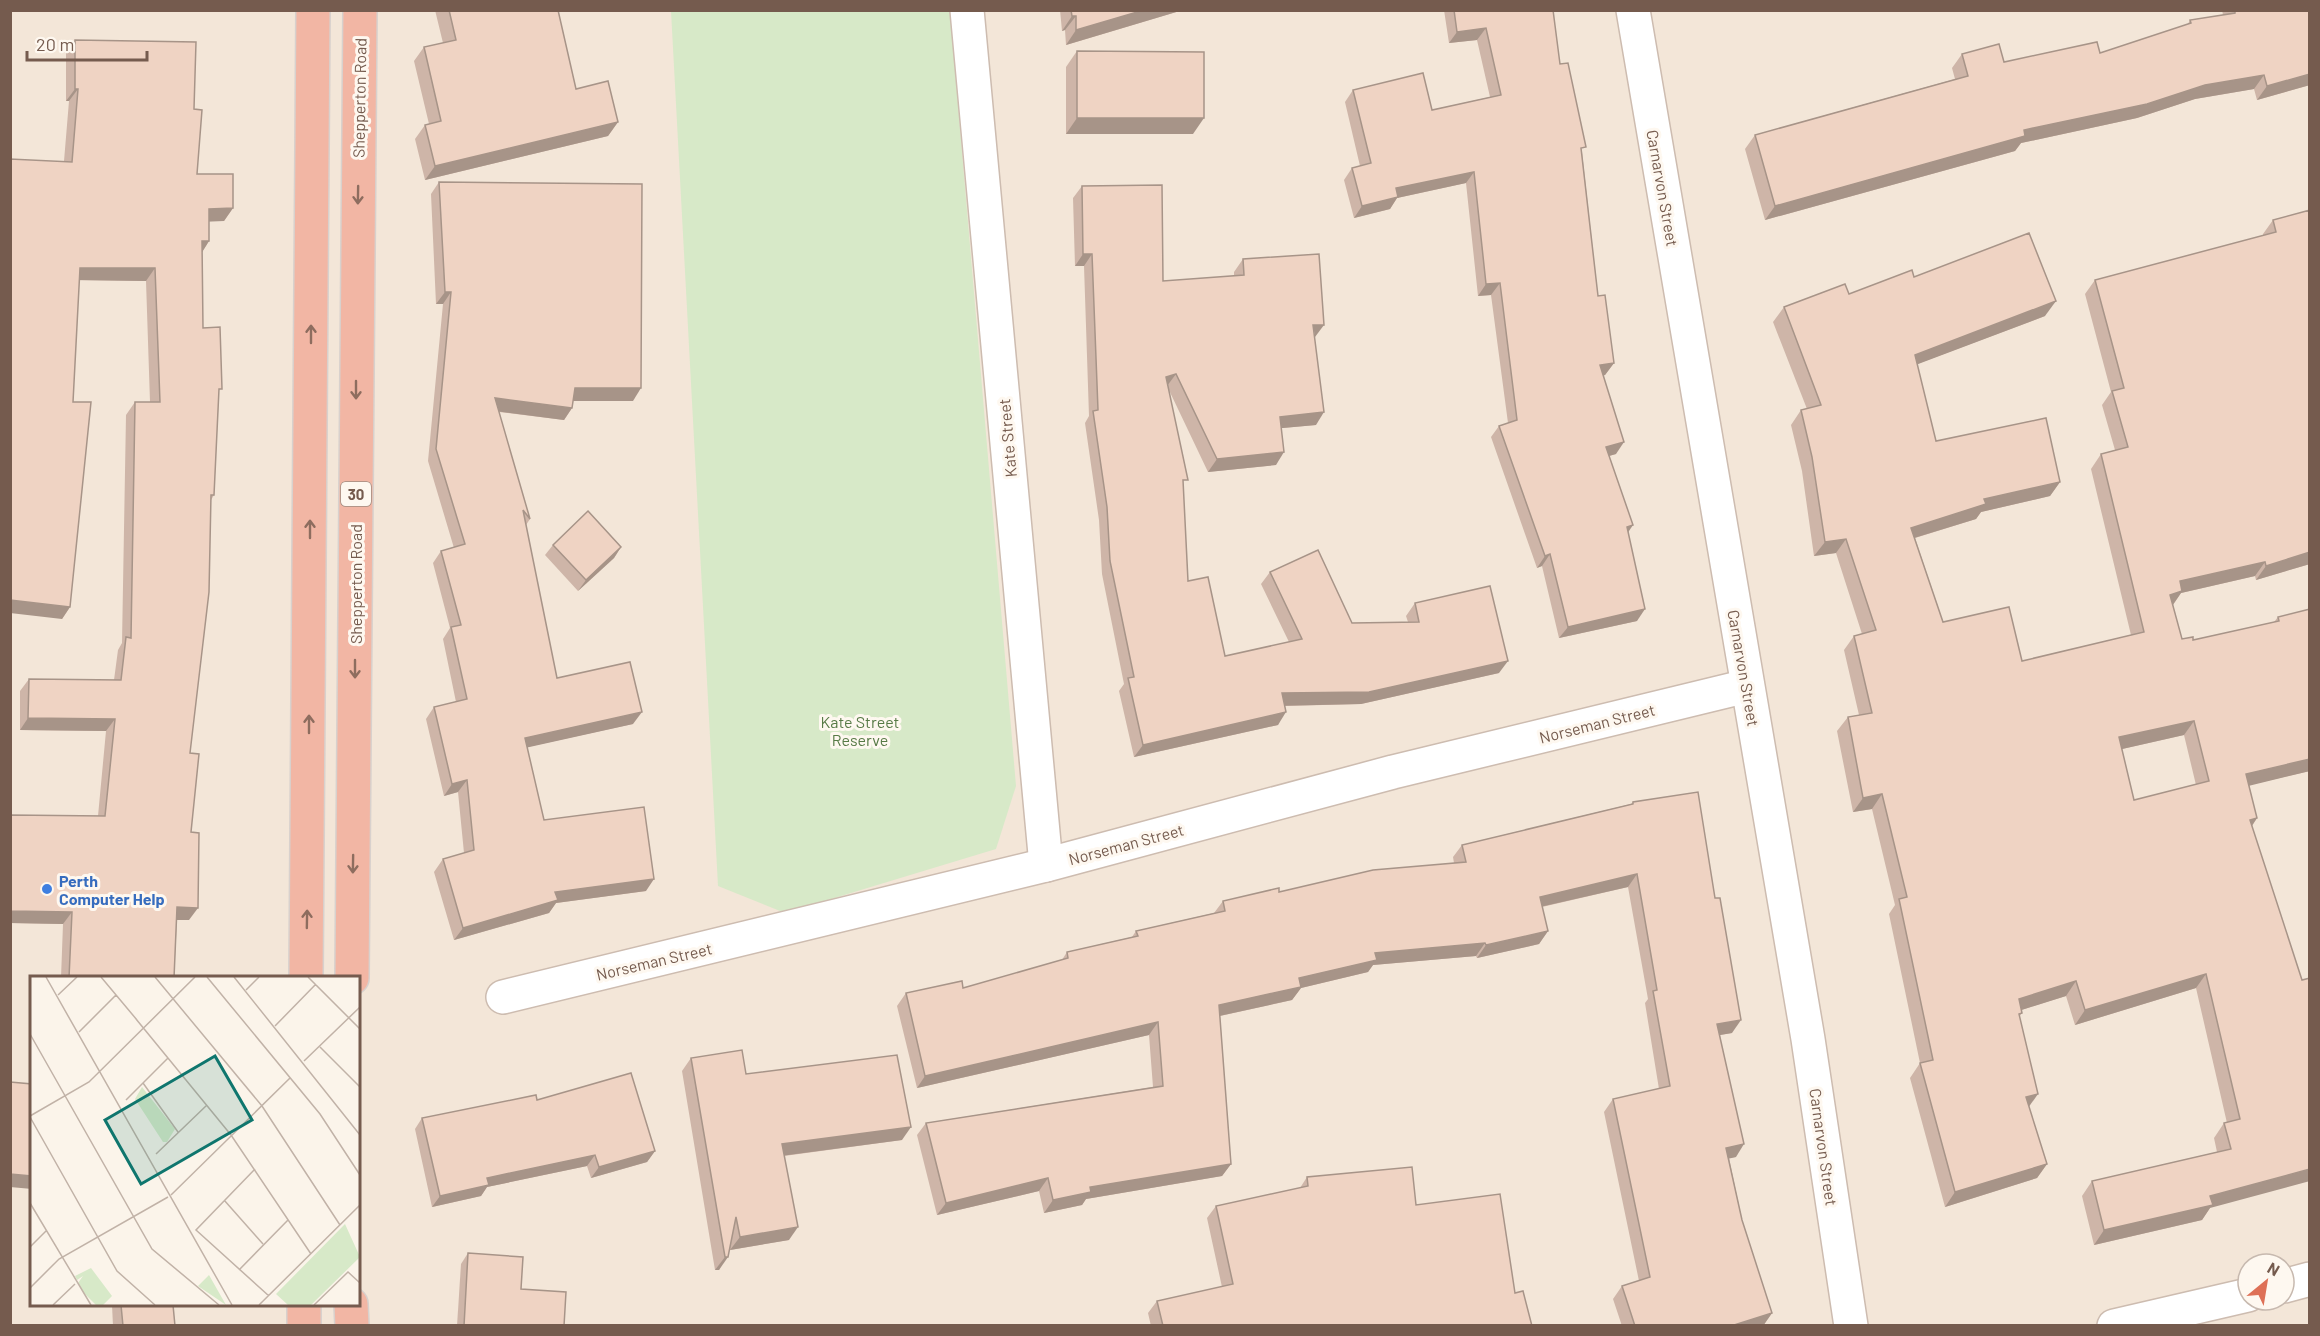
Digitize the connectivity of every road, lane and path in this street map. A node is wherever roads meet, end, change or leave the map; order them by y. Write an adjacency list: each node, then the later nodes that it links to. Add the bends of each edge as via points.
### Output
1 (312, 10): 7 (highway, one-way to 1)
2 (360, 10): 8 (highway, Shepperton Road / 30, one-way to 8)
3 (967, 10): 6 (street, Kate Street)
4 (1633, 10): 5 (street, Carnarvon Street)
5 (1747, 686): 6 (street, Norseman Street, via 1393,772); 15 (street, Carnarvon Street, via 1808,1039)
6 (1046, 866): 9 (street, Norseman Street)
7 (306, 976)
8 (352, 976)
9 (503, 997)
10 (2236, 1298): 16 (street)
11 (303, 1306): 13 (highway)
12 (351, 1306): 14 (highway)
13 (304, 1326)
14 (352, 1326)
15 (1851, 1326)
16 (2114, 1326)

